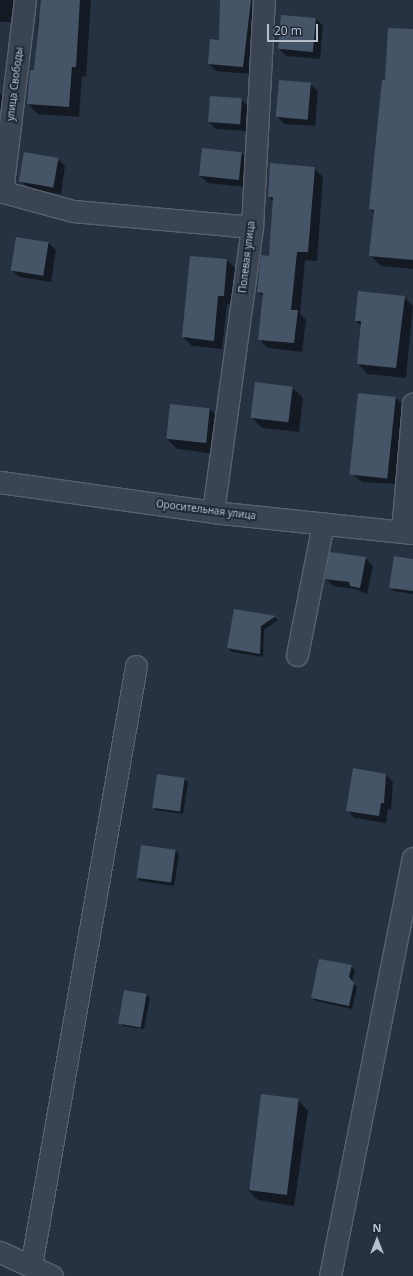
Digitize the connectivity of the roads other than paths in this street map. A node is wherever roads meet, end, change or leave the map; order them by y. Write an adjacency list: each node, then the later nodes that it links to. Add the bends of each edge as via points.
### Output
1 (25, 0): 3 (street, улица Свободы)
2 (264, 0): 4 (street, Полевая улица)
3 (1, 192): 4 (street, via 73,212)
4 (252, 227): 7 (street, Полевая улица)
5 (413, 403): 9 (street)
6 (0, 482): 7 (street, Оросительная улица)
7 (212, 512): 8 (street, Оросительная улица)
8 (323, 524): 9 (street, Оросительная улица); 10 (street)
9 (407, 532)
10 (297, 655)
11 (136, 666): 14 (street)
12 (413, 858): 16 (street)
13 (0, 1252): 14 (street)
14 (31, 1266): 15 (street)
15 (52, 1276)
16 (330, 1276)

